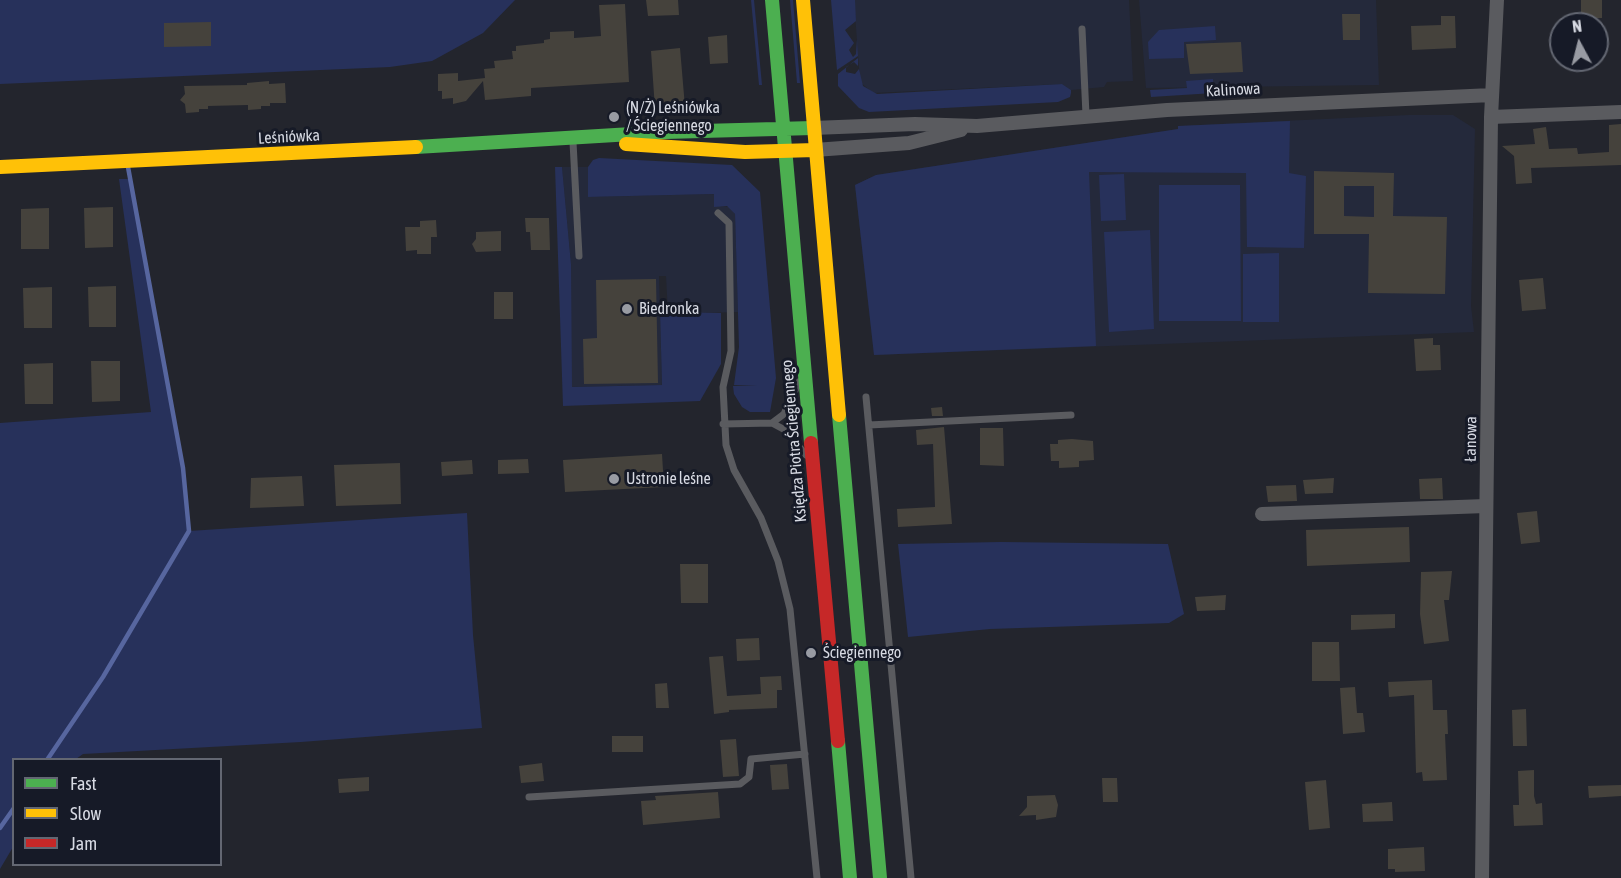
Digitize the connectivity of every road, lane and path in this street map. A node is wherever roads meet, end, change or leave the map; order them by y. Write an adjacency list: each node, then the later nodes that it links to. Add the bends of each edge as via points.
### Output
1 (772, 0): 11 (main road, Księdza Piotra Ściegiennego)
2 (803, 0): 10 (main road)
3 (1497, 0): 5 (street, Łanowa)
4 (1082, 29): 7 (lane)
5 (1492, 95): 7 (street, Kalinowa); 8 (street, Łanowa)
6 (1621, 112): 8 (street)
7 (1086, 115): 9 (street, Kalinowa)
8 (1491, 117): 25 (street, Łanowa)
9 (977, 126): 10 (street, Kalinowa); 13 (street, Kalinowa, via 909,143)
10 (813, 128): 11 (main road, Leśniówka); 13 (main road)
11 (782, 130): 12 (main road, Leśniówka, via 665,132); 14 (main road, Księdza Piotra Ściegiennego)
12 (577, 140): 14 (main road, Leśniówka); 15 (main road, Leśniówka); 17 (lane)
13 (815, 150): 14 (main road, Kalinowa); 31 (main road)
14 (784, 152): 18 (main road, Księdza Piotra Ściegiennego)
15 (0, 167)
16 (718, 213): 22 (lane, via 729,223 731,351 723,387)
17 (579, 256)
18 (803, 362): 21 (lane, via 792,400 784,414); 24 (main road, Księdza Piotra Ściegiennego)
19 (866, 397): 23 (lane)
20 (1071, 416): 23 (lane)
21 (772, 423): 22 (lane); 24 (lane, via 785,430)
22 (723, 424): 27 (lane, via 728,456 761,518 778,561 790,609)
23 (869, 425): 32 (lane)
24 (813, 464): 30 (main road, Księdza Piotra Ściegiennego)
25 (1486, 506): 26 (street); 33 (street, Łanowa)
26 (1262, 514)
27 (805, 754): 28 (lane, via 751,759 749,777 740,784); 29 (lane)
28 (530, 797)
29 (816, 878)
30 (850, 878)
31 (880, 878)
32 (911, 878)
33 (1482, 878)

